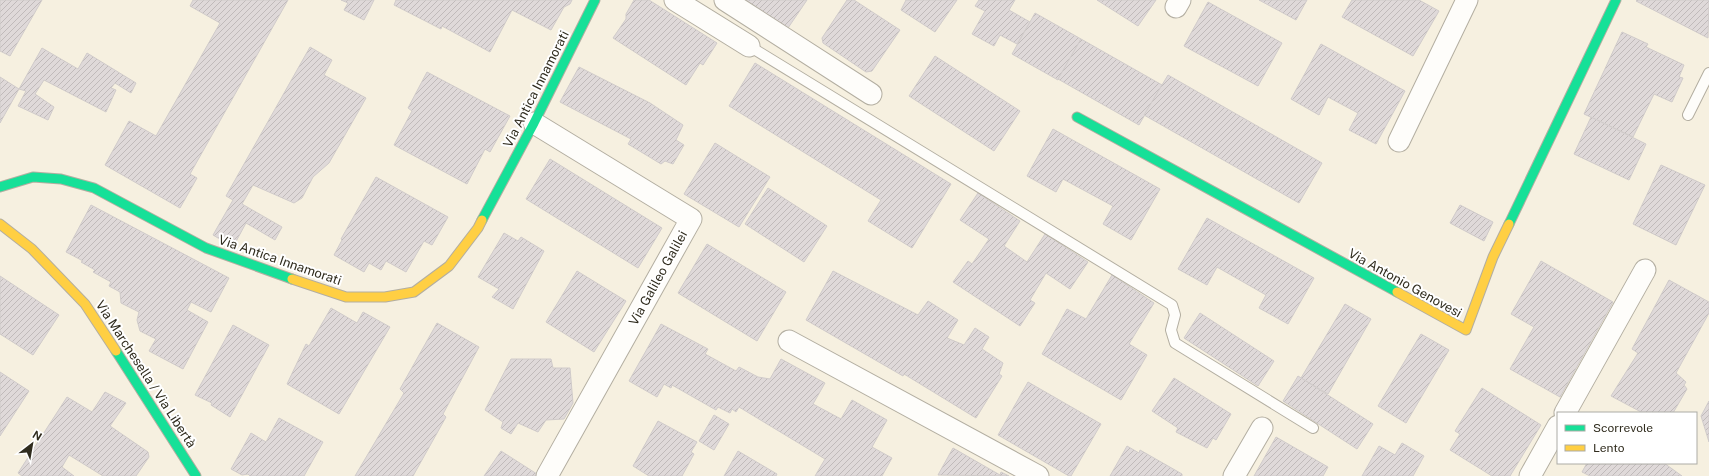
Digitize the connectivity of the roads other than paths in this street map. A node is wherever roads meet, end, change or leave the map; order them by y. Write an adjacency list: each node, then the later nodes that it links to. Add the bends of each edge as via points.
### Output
1 (595, 0): 11 (street, Via Antica Innamorati)
2 (675, 0): 6 (street)
3 (725, 0): 8 (street)
4 (1467, 0): 12 (street)
5 (1616, 0): 10 (street, Via Antonio Genovesi, via 1493,257 1466,330)
6 (749, 46): 19 (lane, via 1172,305 1175,315 1170,330 1175,343)
7 (1709, 73): 9 (lane)
8 (872, 94)
9 (1688, 115)
10 (1077, 117)
11 (534, 123): 13 (street, Via Antica Innamorati, via 478,228 449,266 414,292 385,297 346,297 284,278 206,248 94,188 74,182 33,177); 22 (street, Via Galileo Galilei, via 691,219)
12 (1399, 141)
13 (0, 187)
14 (0, 224): 21 (street, Via Marchesella / Via Libertà, via 32,249 85,304)
15 (1645, 270): 17 (street)
16 (789, 341): 23 (street)
17 (1566, 412)
18 (1262, 428): 24 (street)
19 (1313, 428)
20 (1557, 428): 25 (street)
21 (196, 476)
22 (547, 476)
23 (1038, 476)
24 (1234, 476)
25 (1530, 476)

